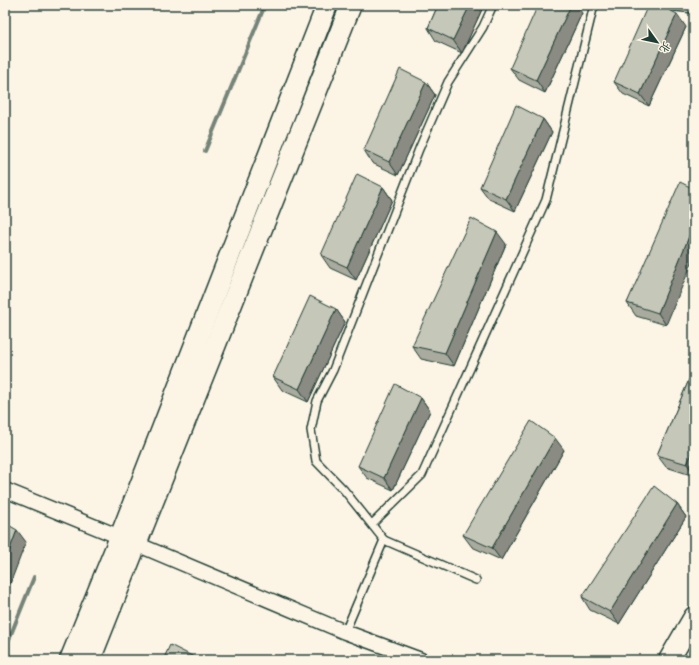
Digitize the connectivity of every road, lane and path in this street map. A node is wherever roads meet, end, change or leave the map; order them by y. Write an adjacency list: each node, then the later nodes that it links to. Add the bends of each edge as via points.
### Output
1 (327, 5): 9 (street)
2 (351, 5): 9 (street)
3 (492, 5): 8 (lane, via 483,27 448,82 333,370 317,401 310,430 316,461)
4 (594, 5): 8 (lane, via 546,200 422,475)
5 (674, 6): 6 (lane)
6 (694, 9)
7 (5, 490): 9 (street)
8 (372, 524): 10 (lane)
9 (128, 540): 13 (street); 14 (street); 15 (street)
10 (384, 540): 11 (lane); 13 (lane)
11 (476, 580)
12 (694, 617): 17 (street)
13 (345, 632): 16 (street)
14 (70, 660)
15 (90, 660)
16 (422, 660)
17 (669, 660)

